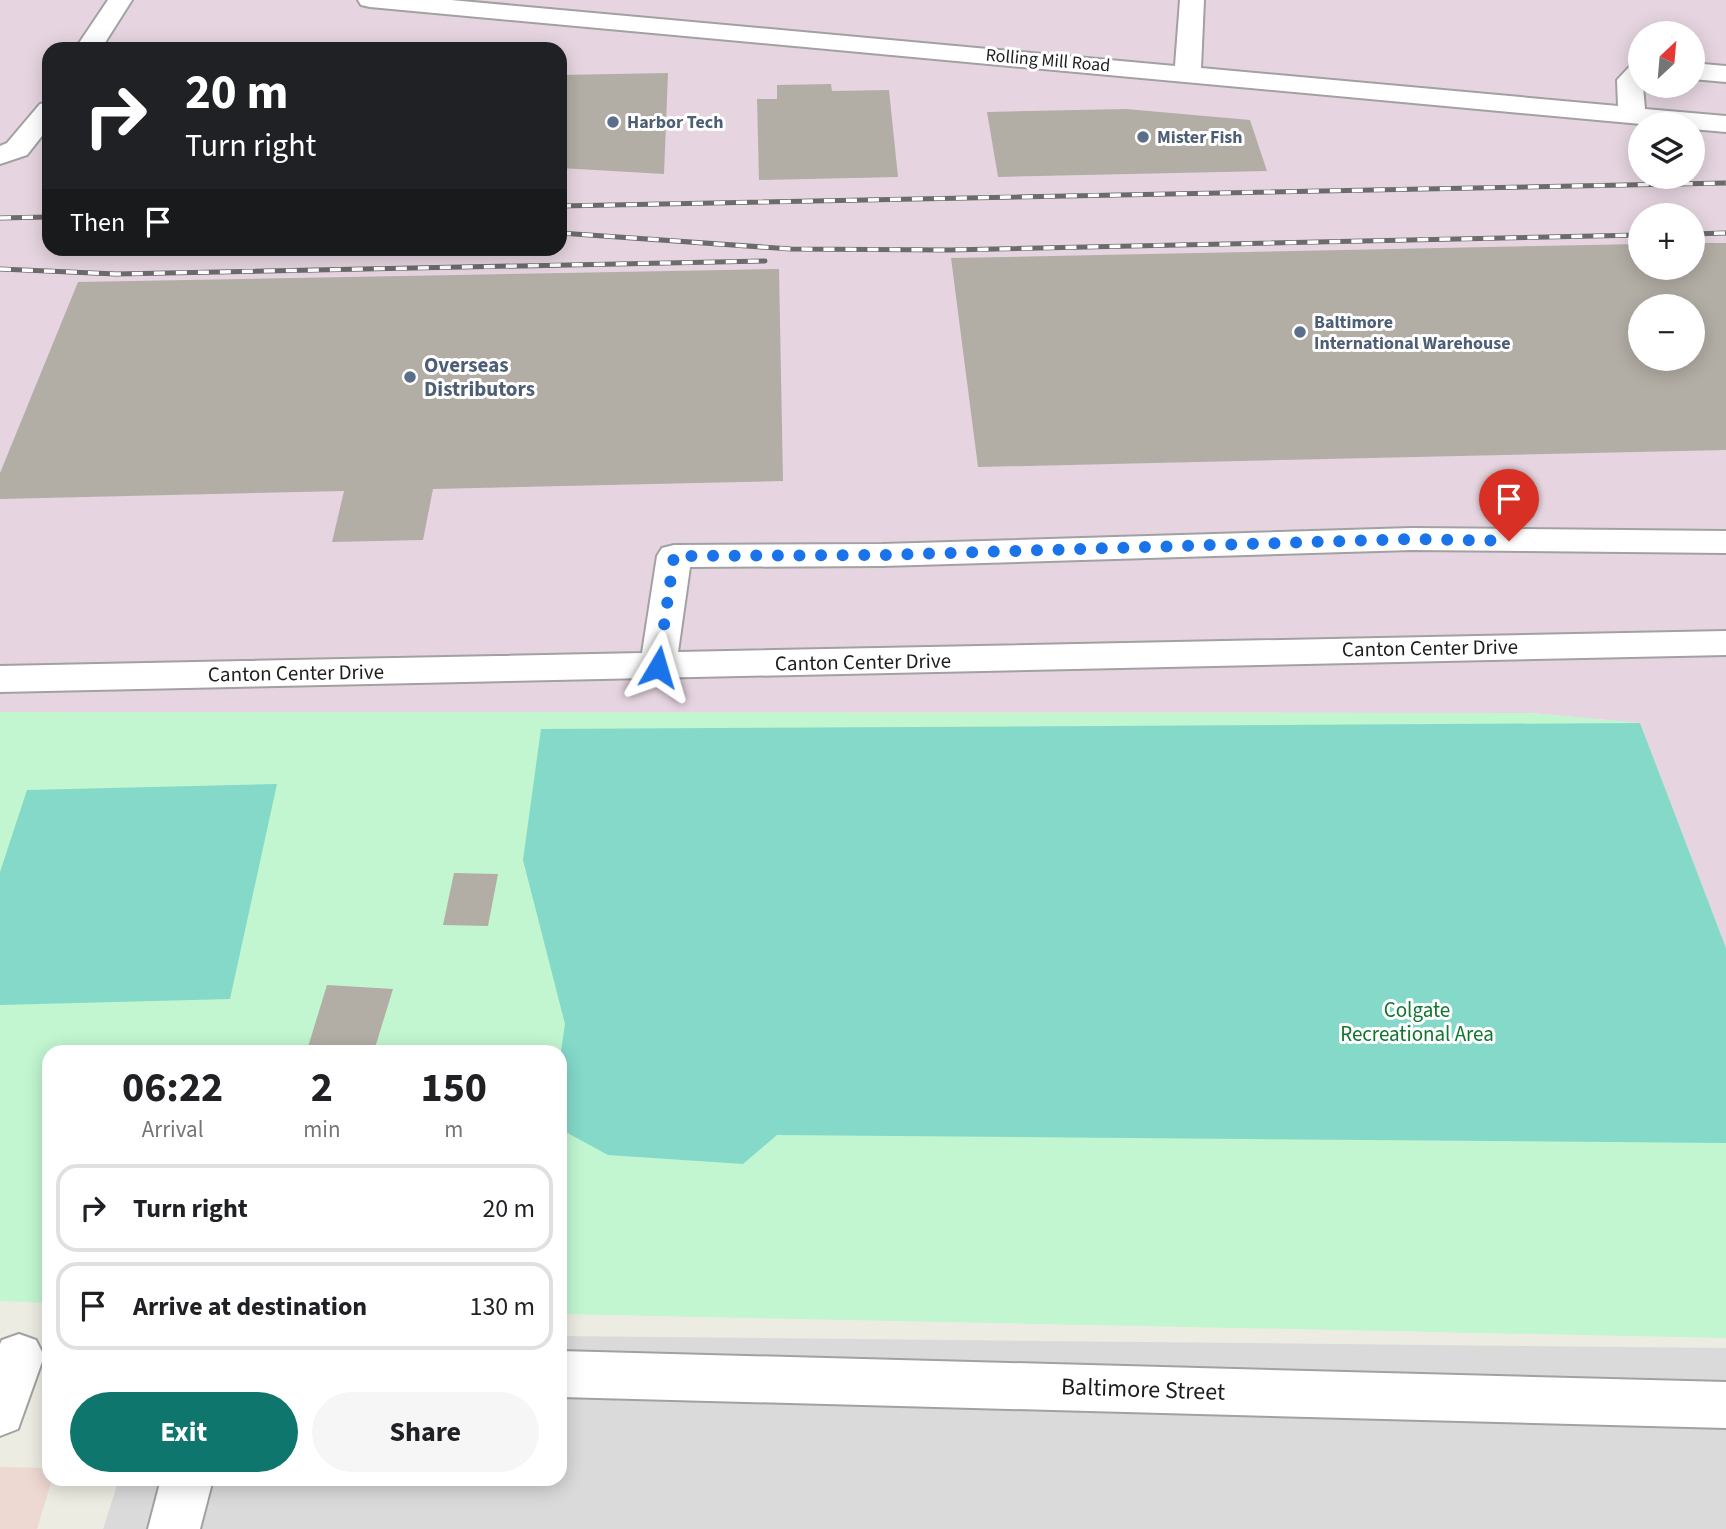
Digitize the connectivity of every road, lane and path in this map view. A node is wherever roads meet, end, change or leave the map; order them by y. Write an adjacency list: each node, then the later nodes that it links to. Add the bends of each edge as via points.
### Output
1 (120, 0): 4 (street)
2 (370, 0): 6 (street, Rolling Mill Road)
3 (1192, 0): 6 (street)
4 (93, 42)
5 (1705, 72): 7 (street)
6 (1188, 73): 8 (street, Rolling Mill Road)
7 (1726, 74)
8 (1628, 115)
9 (42, 119): 12 (street, via 17,149)
10 (1705, 122): 11 (street, Rolling Mill Road)
11 (1726, 124)
12 (0, 156)
13 (1726, 542): 15 (street, via 1412,539 882,555 674,556)
14 (1726, 643): 15 (street, Canton Center Drive)
15 (658, 667): 16 (street, Canton Center Drive)
16 (0, 679)
17 (23, 1356): 20 (street)
18 (567, 1374): 19 (street, Baltimore Street)
19 (1726, 1405)
20 (0, 1413)
21 (185, 1486): 22 (street)
22 (174, 1529)

